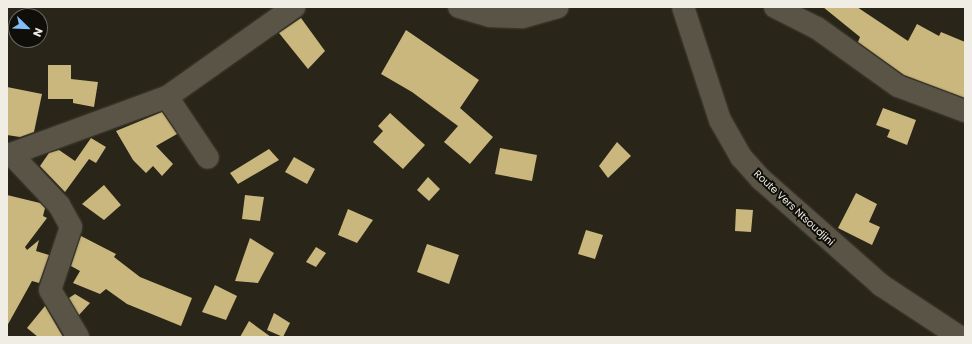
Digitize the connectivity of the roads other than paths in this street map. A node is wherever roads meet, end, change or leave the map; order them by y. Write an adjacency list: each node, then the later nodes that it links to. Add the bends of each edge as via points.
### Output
1 (294, 7): 7 (street)
2 (459, 7): 6 (street)
3 (558, 7): 6 (street, via 523,17)
4 (683, 7): 12 (street, Route Vers Ntsoudjini, via 720,120 741,157 762,180 881,285)
5 (774, 7): 8 (street, via 817,28 898,86)
6 (488, 12)
7 (167, 97): 9 (street); 10 (street)
8 (965, 111)
9 (9, 154): 11 (street, via 59,205 71,227 50,290)
10 (208, 158)
11 (78, 337)
12 (960, 337)

